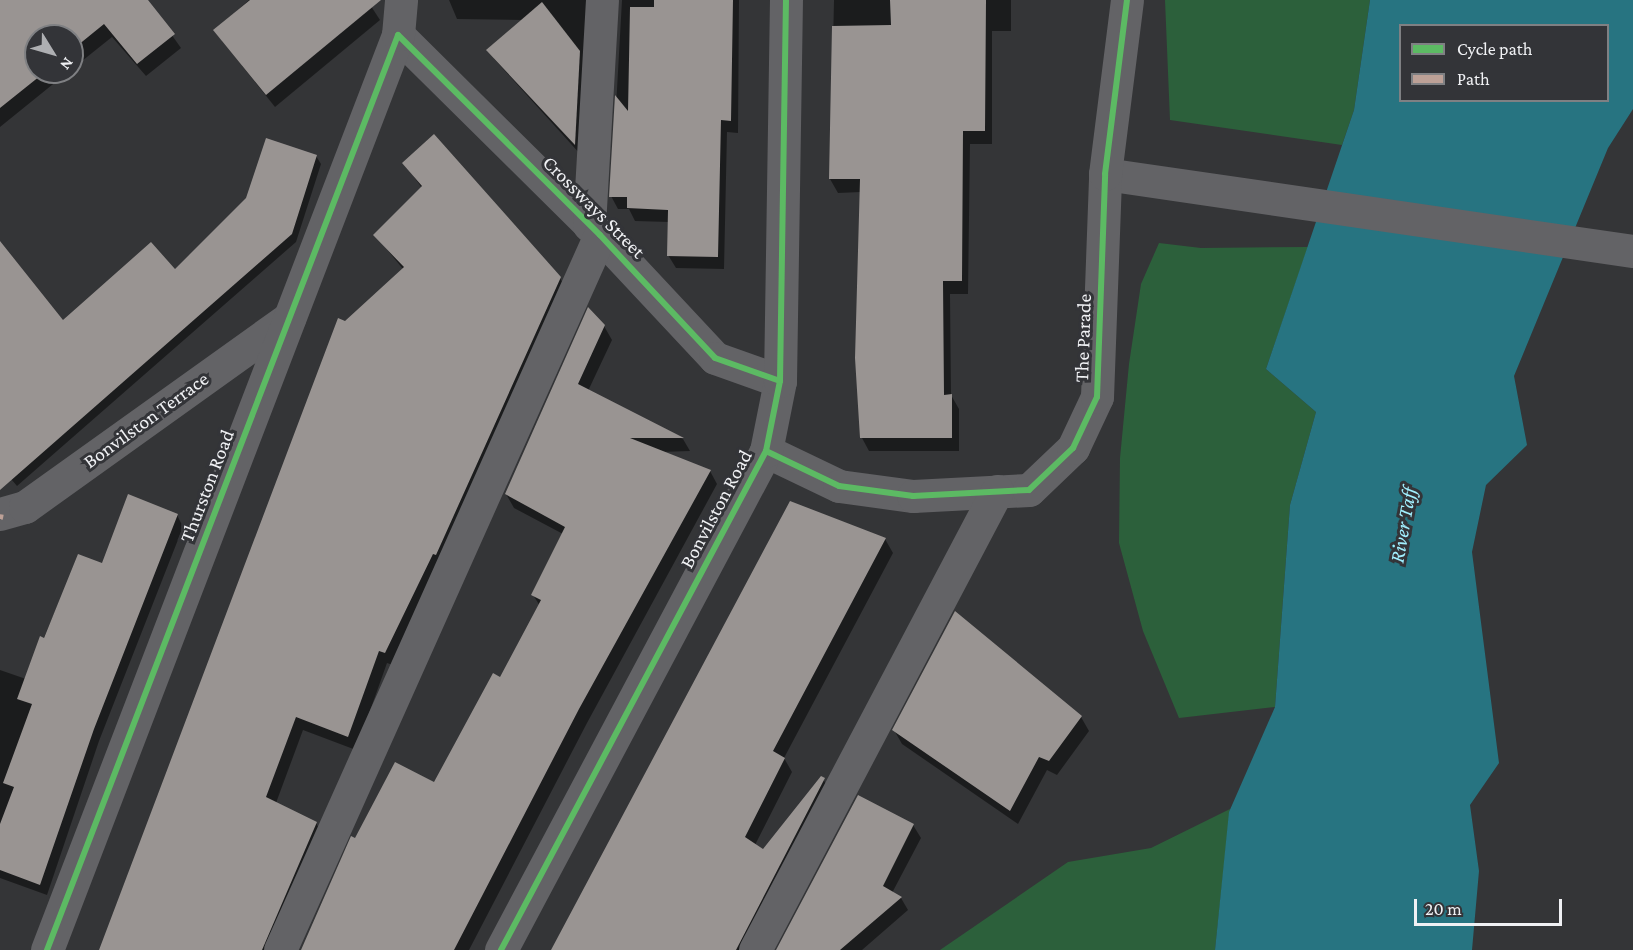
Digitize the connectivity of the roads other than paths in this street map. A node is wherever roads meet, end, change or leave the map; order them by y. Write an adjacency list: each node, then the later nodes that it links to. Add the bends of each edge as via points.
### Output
1 (400, 0): 5 (street, Thurston Road)
2 (602, 0): 7 (street)
3 (786, 0): 10 (street, Bonvilston Road)
4 (1127, 0): 6 (street, The Parade)
5 (398, 35): 7 (street, Crossways Street); 9 (street, Thurston Road)
6 (1105, 174): 8 (street); 12 (street, The Parade, via 1097,397 1073,448 1044,476 1029,490)
7 (595, 230): 10 (street, Crossways Street, via 715,358); 15 (street)
8 (1633, 250)
9 (289, 318): 13 (street, Bonvilston Terrace, via 25,507); 14 (street, Thurston Road)
10 (780, 381): 11 (street, Bonvilston Road)
11 (766, 451): 12 (street, The Parade, via 839,486 913,496); 16 (street, Bonvilston Road)
12 (997, 492): 17 (street)
13 (0, 514)
14 (47, 950)
15 (280, 950)
16 (501, 950)
17 (755, 950)

